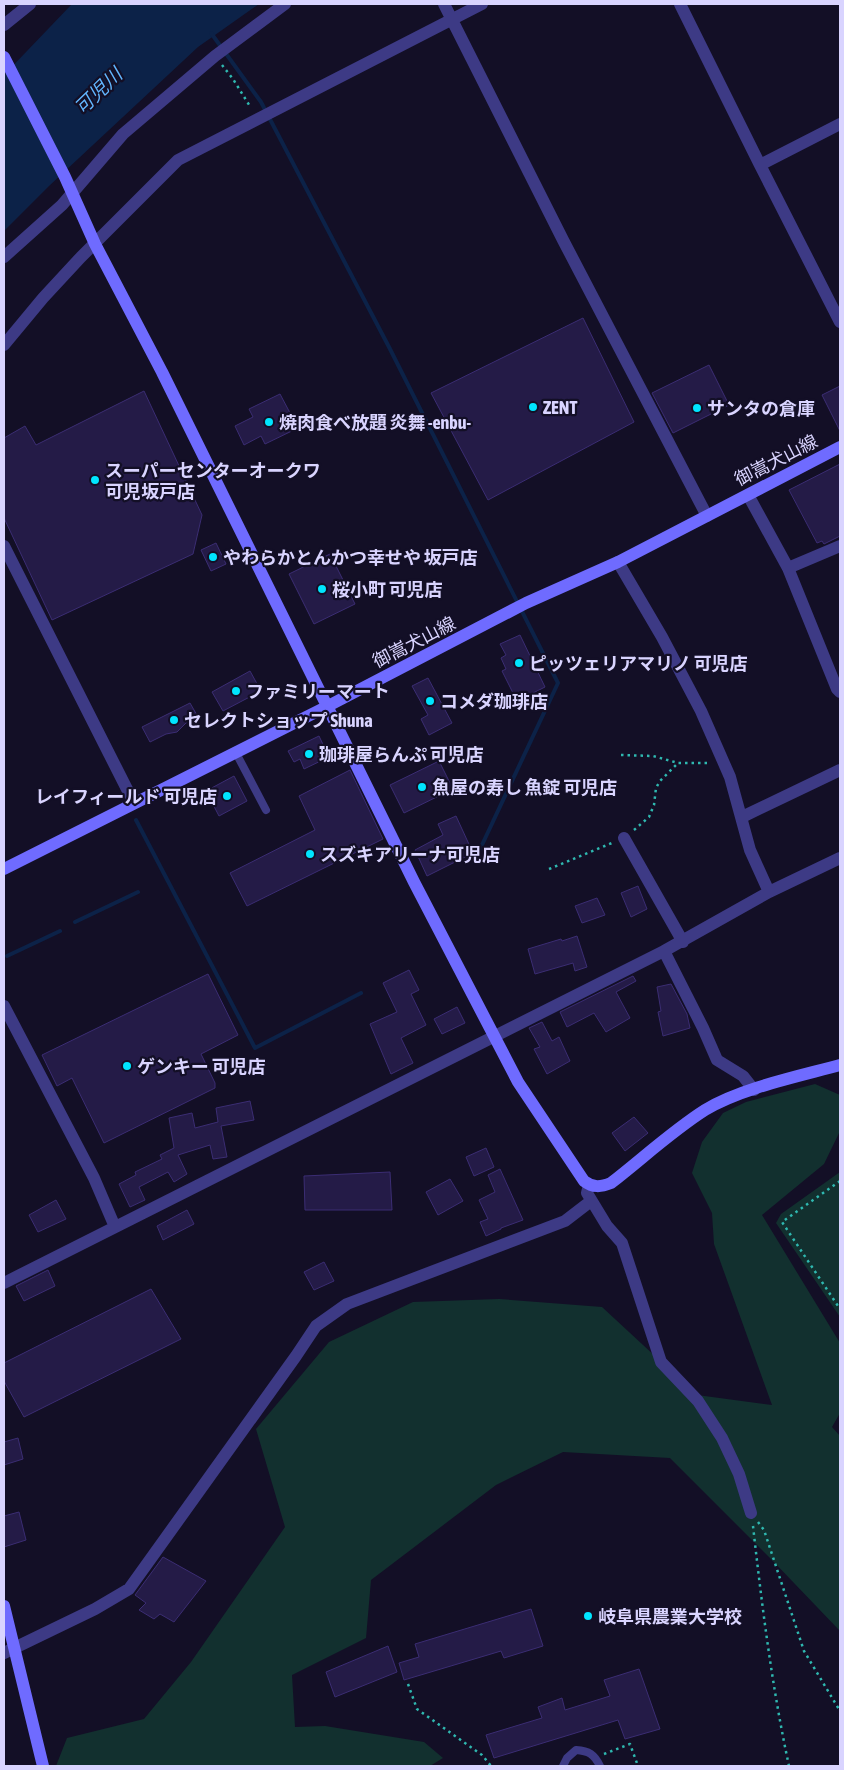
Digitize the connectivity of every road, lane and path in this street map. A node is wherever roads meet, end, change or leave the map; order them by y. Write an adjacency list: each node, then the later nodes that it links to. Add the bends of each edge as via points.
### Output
1 (30, 4): 7 (street)
2 (284, 4): 8 (street)
3 (444, 4): 6 (street)
4 (482, 4): 6 (street)
5 (680, 4): 12 (street)
6 (452, 19): 10 (street); 20 (street)
7 (4, 26)
8 (221, 51): 10 (path, via 233,79); 13 (street, via 123,134)
9 (4, 58): 13 (street)
10 (259, 118): 14 (street, via 178,160)
11 (840, 124): 12 (street)
12 (760, 165): 16 (street)
13 (72, 191): 14 (street); 15 (street, via 62,205)
14 (95, 244): 17 (street); 26 (street)
15 (4, 257)
16 (840, 322)
17 (4, 345)
18 (840, 447): 19 (street, 御嵩犬山線)
19 (748, 495): 20 (street, 御嵩犬山線); 24 (street)
20 (707, 516): 23 (street, 御嵩犬山線)
21 (4, 546): 31 (street)
22 (840, 546): 24 (street)
23 (618, 562): 26 (street, 御嵩犬山線, via 526,603); 29 (street, via 701,711)
24 (788, 568): 25 (street)
25 (840, 692)
26 (328, 706): 27 (street, 御嵩犬山線); 41 (street, via 390,835)
27 (235, 751): 31 (street, 御嵩犬山線); 32 (lane)
28 (621, 755): 29 (path, via 653,756 678,763)
29 (723, 763): 33 (street)
30 (840, 770): 33 (street)
31 (134, 803): 36 (street, 御嵩犬山線)
32 (266, 810)
33 (742, 817): 37 (street, via 750,850)
34 (624, 838): 38 (street)
35 (840, 858): 37 (street)
36 (4, 869)
37 (769, 892): 38 (street)
38 (683, 942): 39 (street)
39 (664, 951): 41 (street); 43 (street, via 717,1060 744,1076)
40 (4, 1006): 47 (street, via 94,1178)
41 (494, 1036): 45 (street, via 537,1113); 47 (street)
42 (840, 1065): 43 (street)
43 (754, 1090): 45 (street, via 706,1109 611,1183 601,1187)
44 (840, 1181): 49 (path, via 782,1222)
45 (589, 1185): 46 (street, via 587,1193)
46 (591, 1201): 50 (street, via 622,1243 662,1362 698,1401 722,1438 739,1474); 52 (street, via 565,1221 346,1304 316,1326 129,1589 95,1610)
47 (115, 1227): 48 (street)
48 (4, 1283)
49 (840, 1309)
50 (751, 1513): 54 (path, via 764,1530 804,1651); 61 (path, via 767,1642)
51 (4, 1606): 52 (street)
52 (9, 1651): 56 (street)
53 (408, 1684): 57 (path, via 417,1709 482,1755)
54 (840, 1711)
55 (596, 1757): 58 (lane, via 587,1751 576,1750); 59 (lane); 60 (path, via 630,1744)
56 (43, 1766)
57 (491, 1766)
58 (563, 1766)
59 (600, 1766)
60 (638, 1766)
61 (789, 1766)

